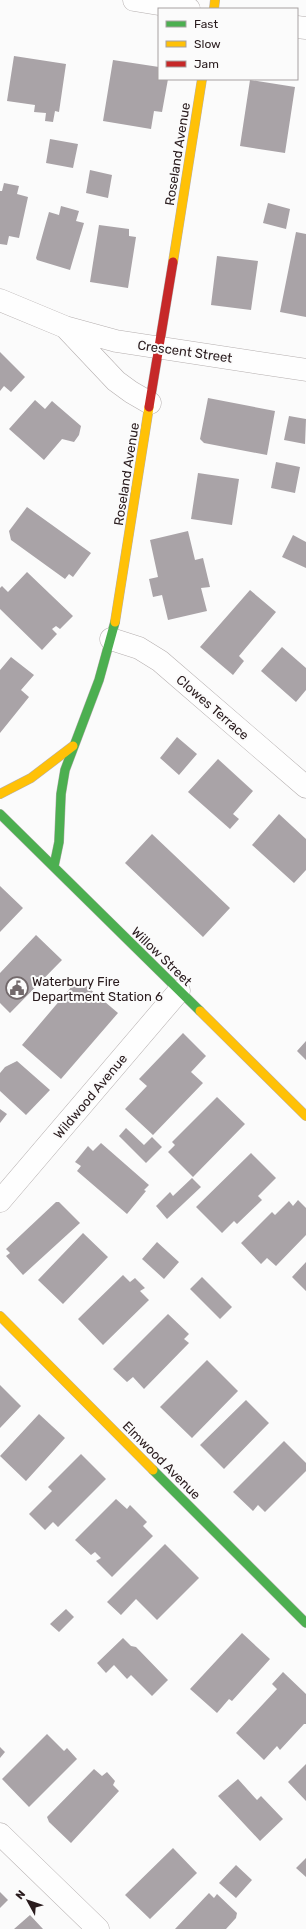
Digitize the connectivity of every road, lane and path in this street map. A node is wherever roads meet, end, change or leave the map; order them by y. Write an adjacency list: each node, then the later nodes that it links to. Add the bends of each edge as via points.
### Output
1 (134, 0): 2 (street)
2 (183, 8)
3 (202, 80): 6 (street, Roseland Avenue)
4 (0, 300): 5 (street, Crescent Street)
5 (65, 327): 6 (street, Crescent Street, via 116,341); 8 (street, Crescent Street, via 116,381)
6 (159, 348): 7 (street, Crescent Street); 8 (street, Roseland Avenue)
7 (306, 370)
8 (150, 403): 9 (street, Roseland Avenue)
9 (111, 639): 10 (street, Roseland Avenue, via 101,676); 11 (street, Clowes Terrace, via 139,648 160,661)
10 (73, 746): 12 (street, via 31,778); 14 (street, Roseland Avenue, via 62,786 60,844)
11 (306, 787)
12 (0, 794)
13 (0, 814): 14 (street, Willow Street)
14 (54, 866): 15 (street, Willow Street)
15 (179, 991): 16 (street, Willow Street); 17 (street, Wildwood Avenue)
16 (306, 1116)
17 (0, 1201)
18 (0, 1316): 19 (street, Elmwood Avenue)
19 (306, 1622)
20 (0, 1834): 21 (street)
21 (98, 1929)

